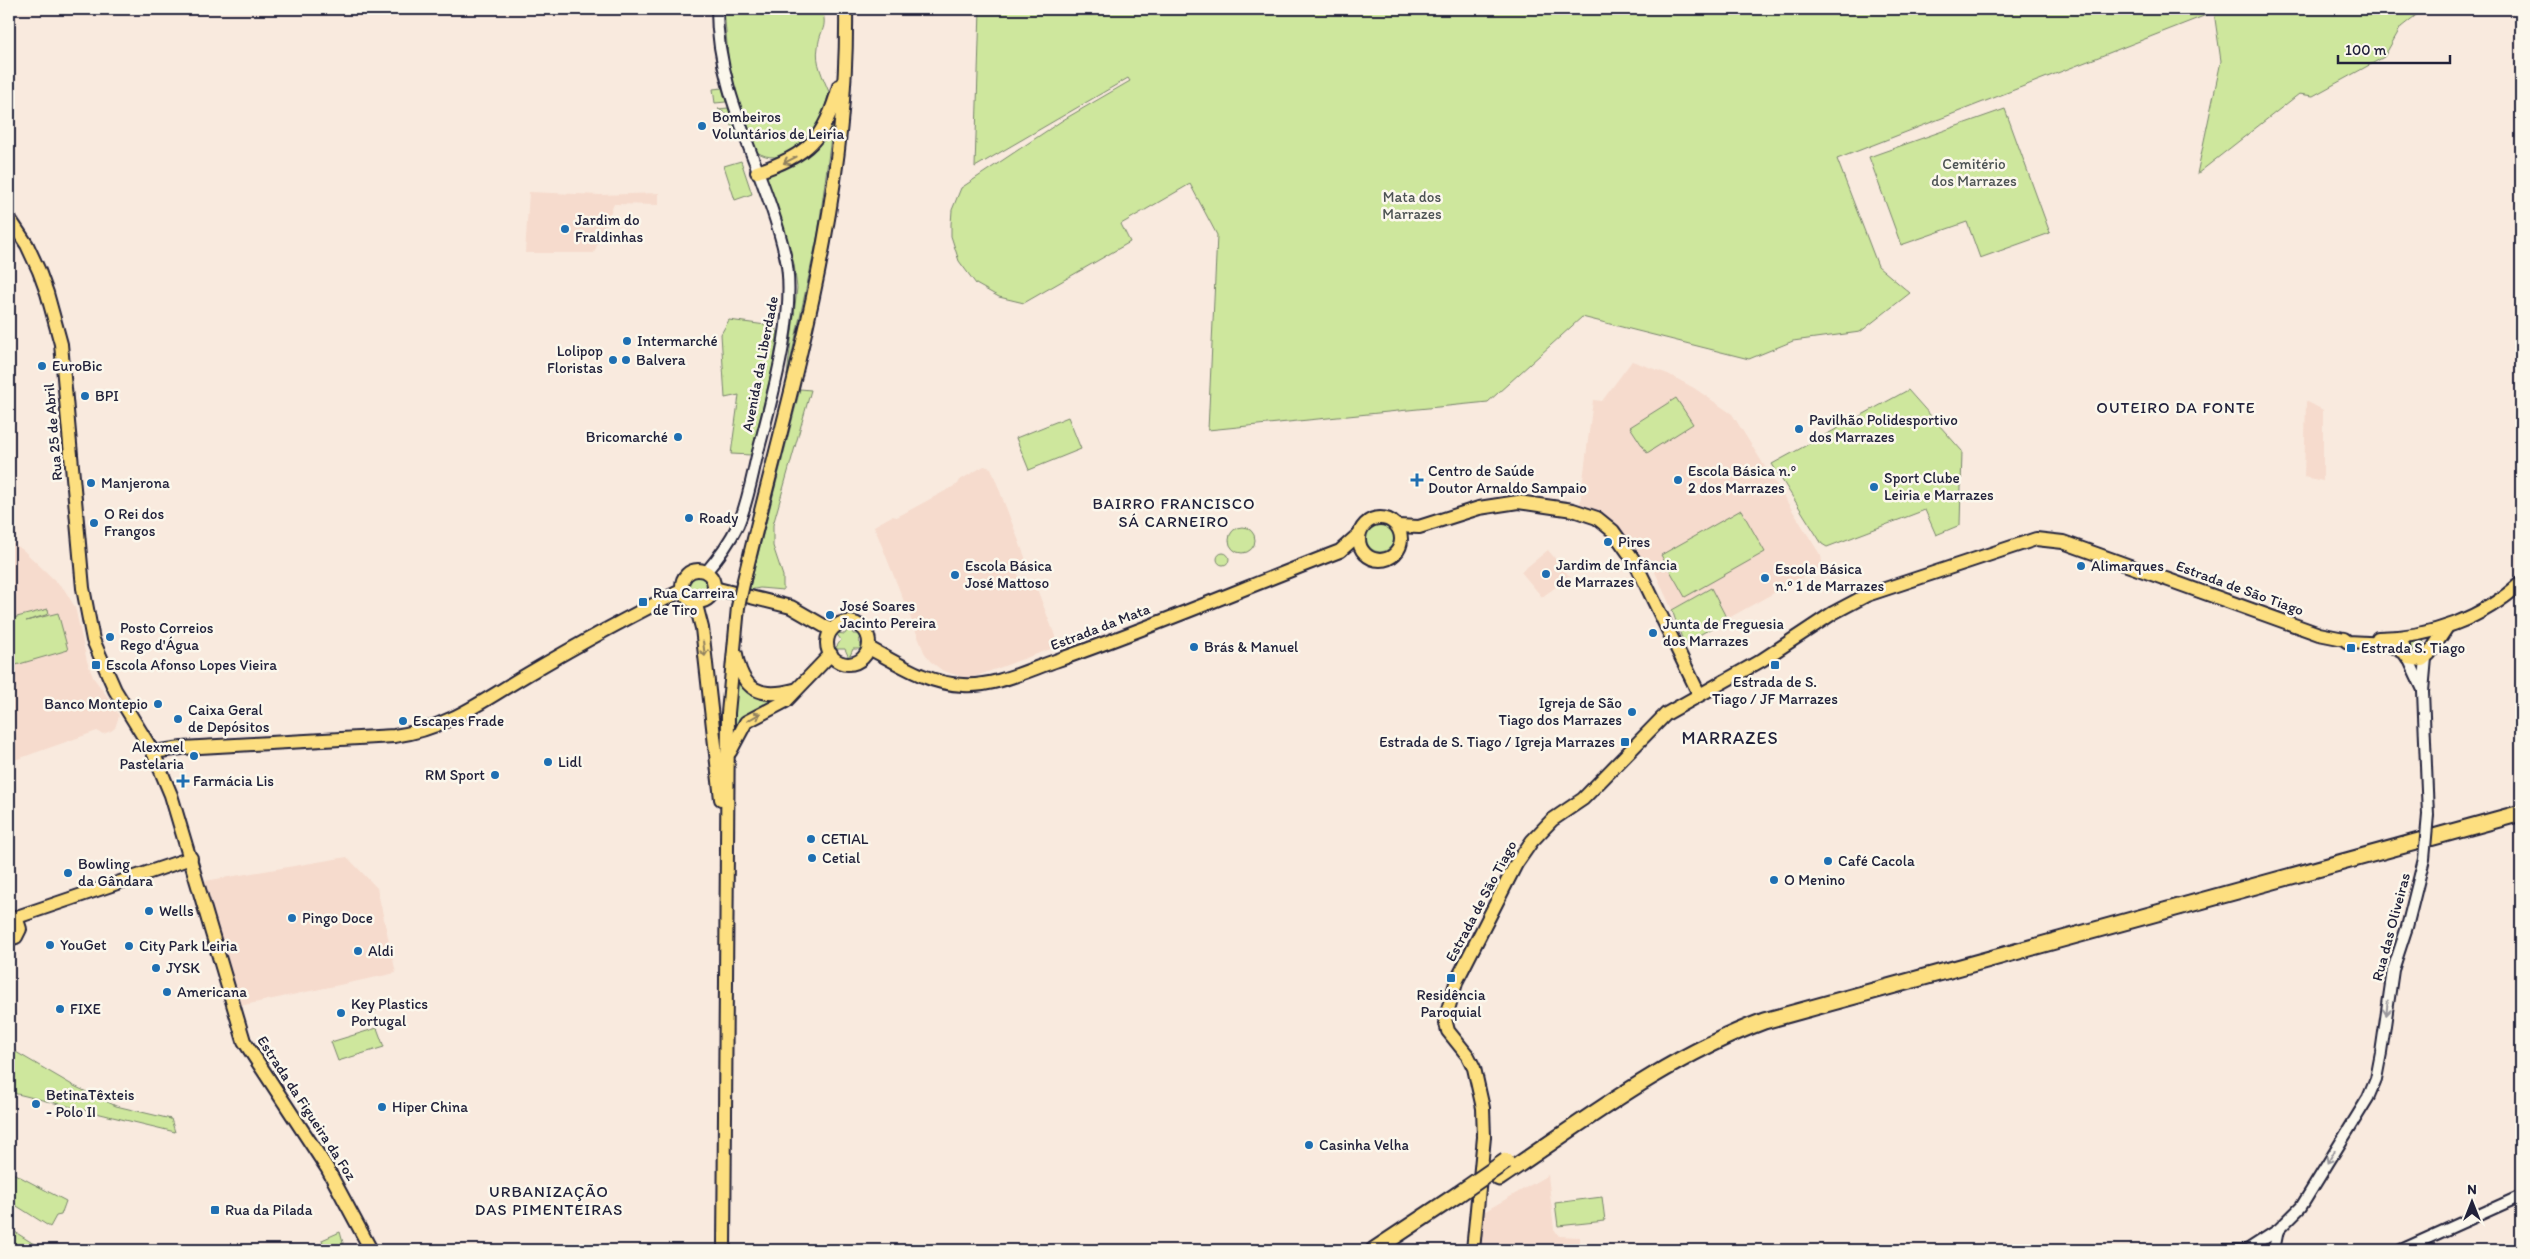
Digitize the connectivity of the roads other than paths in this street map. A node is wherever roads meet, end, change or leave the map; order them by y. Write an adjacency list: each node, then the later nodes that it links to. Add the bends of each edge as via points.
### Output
1 (717, 9): 4 (street, Avenida da Liberdade, via 725,80)
2 (846, 9): 3 (main road)
3 (845, 60): 4 (main road, one-way to 4, via 827,120 814,139 790,160); 21 (main road, bridge, via 839,150 820,265 743,584)
4 (757, 172): 12 (street, Avenida da Liberdade, via 786,258 788,306 770,408 742,514 726,546)
5 (9, 218): 29 (main road, Rua 25 de Abril, via 39,271 60,344 83,588 90,629 126,711)
6 (1398, 526): 7 (main road); 8 (main road, via 1386,518 1375,518 1365,524); 9 (main road)
7 (1419, 527): 9 (main road); 28 (main road, via 1493,505 1529,502 1591,515 1602,521 1635,562)
8 (1359, 534): 10 (main road, Estrada da Mata); 11 (main road, via 1360,546)
9 (1401, 545): 11 (main road, via 1394,555 1384,560)
10 (1340, 551): 11 (main road); 22 (main road, Estrada da Mata, via 1092,648 997,681 968,686 941,682 912,672)
11 (1366, 555)
12 (706, 572): 14 (main road, via 712,577); 15 (main road, via 697,570 689,573 684,579)
13 (2521, 583): 17 (main road, Estrada de São Tiago, via 2484,610)
14 (714, 588): 16 (main road, via 707,598); 18 (main road, via 791,607)
15 (683, 590): 16 (main road, via 689,599); 30 (main road, via 648,606 527,680 441,725 414,733)
16 (695, 601): 34 (main road, one-way to 34, via 702,628 720,797)
17 (2447, 627): 19 (main road, Estrada de São Tiago); 24 (main road)
18 (831, 630): 22 (main road, via 841,623 855,623 867,633); 23 (main road, via 828,644)
19 (2414, 634): 20 (main road, Estrada de São Tiago); 24 (main road, via 2429,640); 25 (main road, via 2403,644)
20 (2344, 639): 25 (main road, Estrada de São Tiago, via 2348,642 2387,644); 28 (main road, Estrada de São Tiago, via 2280,621 2063,542 2036,539 1867,595 1826,617 1762,660)
21 (734, 640): 26 (main road, via 739,670 751,687 769,694); 31 (main road)
22 (869, 648): 23 (main road, via 860,660 851,663 839,661)
23 (831, 654): 26 (main road)
24 (2428, 654): 25 (main road, via 2417,661); 27 (street)
25 (2406, 655): 27 (street)
26 (794, 690): 31 (main road, one-way to 26, via 746,722 786,701)
27 (2423, 691): 40 (street, Rua das Oliveiras, one-way to 40, bridge, via 2428,815 2424,859 2393,970 2376,1079 2368,1098 2309,1195)
28 (1699, 694): 45 (main road, Estrada de São Tiago, via 1661,718 1583,799 1552,820 1532,841 1516,864 1457,980 1445,1019 1446,1028 1474,1068 1483,1108 1484,1137)
29 (137, 726): 30 (main road, Estrada da Figueira da Foz)
30 (153, 752): 35 (main road, Estrada da Figueira da Foz)
31 (728, 756): 34 (main road)
32 (2521, 806): 39 (highway, bridge, via 1751,1017 1666,1056 1506,1162)
33 (2521, 813): 39 (highway, via 1764,1021 1676,1061 1499,1178)
34 (727, 817): 42 (main road)
35 (191, 858): 36 (main road); 41 (main road, Estrada da Figueira da Foz, via 244,1041 327,1168)
36 (14, 921): 37 (main road, via 18,935)
37 (9, 939)
38 (2521, 1196): 49 (street)
39 (1456, 1201): 43 (highway); 44 (highway)
40 (2278, 1230): 47 (street, Rua das Oliveiras); 48 (street)
41 (371, 1250)
42 (724, 1250)
43 (1374, 1250)
44 (1391, 1250)
45 (1473, 1250)
46 (2198, 1250): 47 (street)
47 (2251, 1250)
48 (2274, 1250)
49 (2401, 1250)

